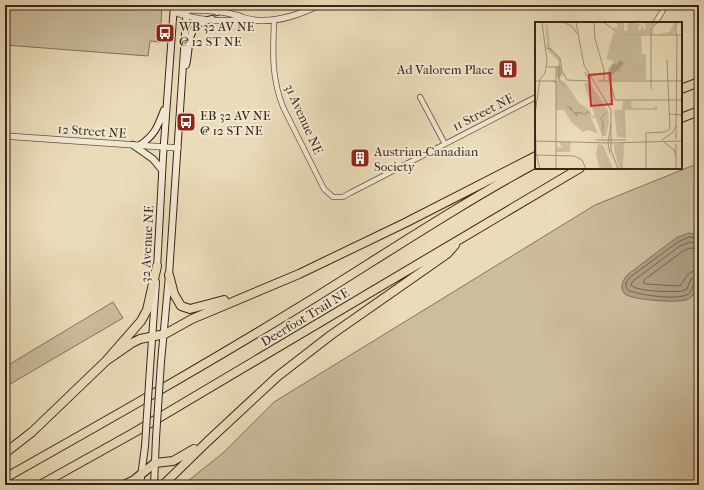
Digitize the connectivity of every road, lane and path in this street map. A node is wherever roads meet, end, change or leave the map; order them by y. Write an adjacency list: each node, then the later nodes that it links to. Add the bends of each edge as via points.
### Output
1 (200, 5): 6 (main road)
2 (319, 5): 10 (street, via 302,14)
3 (664, 5): 11 (street)
4 (186, 7): 5 (street); 6 (street); 7 (main road, 32 Avenue NE)
5 (174, 8): 7 (street); 17 (main road, 32 Avenue NE)
6 (217, 12): 8 (street)
7 (186, 16): 9 (street); 12 (main road, 32 Avenue NE)
8 (244, 18): 9 (street, via 234,21); 10 (street)
9 (212, 19): 12 (main road, via 200,23 193,32)
10 (274, 20): 30 (street, 31 Avenue NE, via 273,67 279,96 324,189)
11 (656, 22)
12 (182, 74): 25 (main road, 32 Avenue NE)
13 (699, 82): 14 (highway)
14 (682, 89)
15 (420, 97): 22 (street)
16 (535, 99): 22 (street, 11 Street NE)
17 (167, 103): 23 (main road, via 155,132); 24 (main road, 32 Avenue NE)
18 (699, 111): 19 (highway)
19 (682, 118)
20 (5, 136): 21 (street, 12 Street NE)
21 (133, 144): 23 (street, 12 Street NE); 29 (main road, via 153,159)
22 (445, 144): 30 (street, 11 Street NE, via 343,197)
23 (140, 145): 24 (street, 12 Street NE)
24 (164, 147): 25 (street, 12 Street NE); 29 (main road, 32 Avenue NE)
25 (178, 148): 33 (main road, 32 Avenue NE)
26 (535, 157): 34 (highway, via 405,223)
27 (535, 164): 42 (highway, Deerfoot Trail NE, via 304,304)
28 (578, 169): 31 (highway, Deerfoot Trail NE)
29 (162, 170): 32 (main road, 32 Avenue NE)
30 (333, 197)
31 (461, 239): 38 (highway, via 447,254 278,376); 43 (highway, Deerfoot Trail NE, via 135,432)
32 (157, 266): 36 (main road, 32 Avenue NE); 37 (highway, via 147,310 141,321)
33 (169, 275): 34 (highway, via 177,301 181,306 190,309); 35 (main road, 32 Avenue NE)
34 (274, 284): 35 (highway, via 192,319)
35 (165, 334): 36 (highway); 40 (main road, 32 Avenue NE, bridge)
36 (152, 337): 37 (highway, via 132,343); 41 (main road, 32 Avenue NE, bridge)
37 (106, 361): 39 (highway, via 32,432)
38 (208, 441): 40 (highway, via 173,462); 47 (highway)
39 (5, 453)
40 (155, 463): 41 (highway); 46 (main road, 32 Avenue NE)
41 (141, 475): 44 (highway); 45 (main road, 32 Avenue NE)
42 (5, 478)
43 (40, 485)
44 (124, 485)
45 (140, 485)
46 (154, 485)
47 (163, 485)

